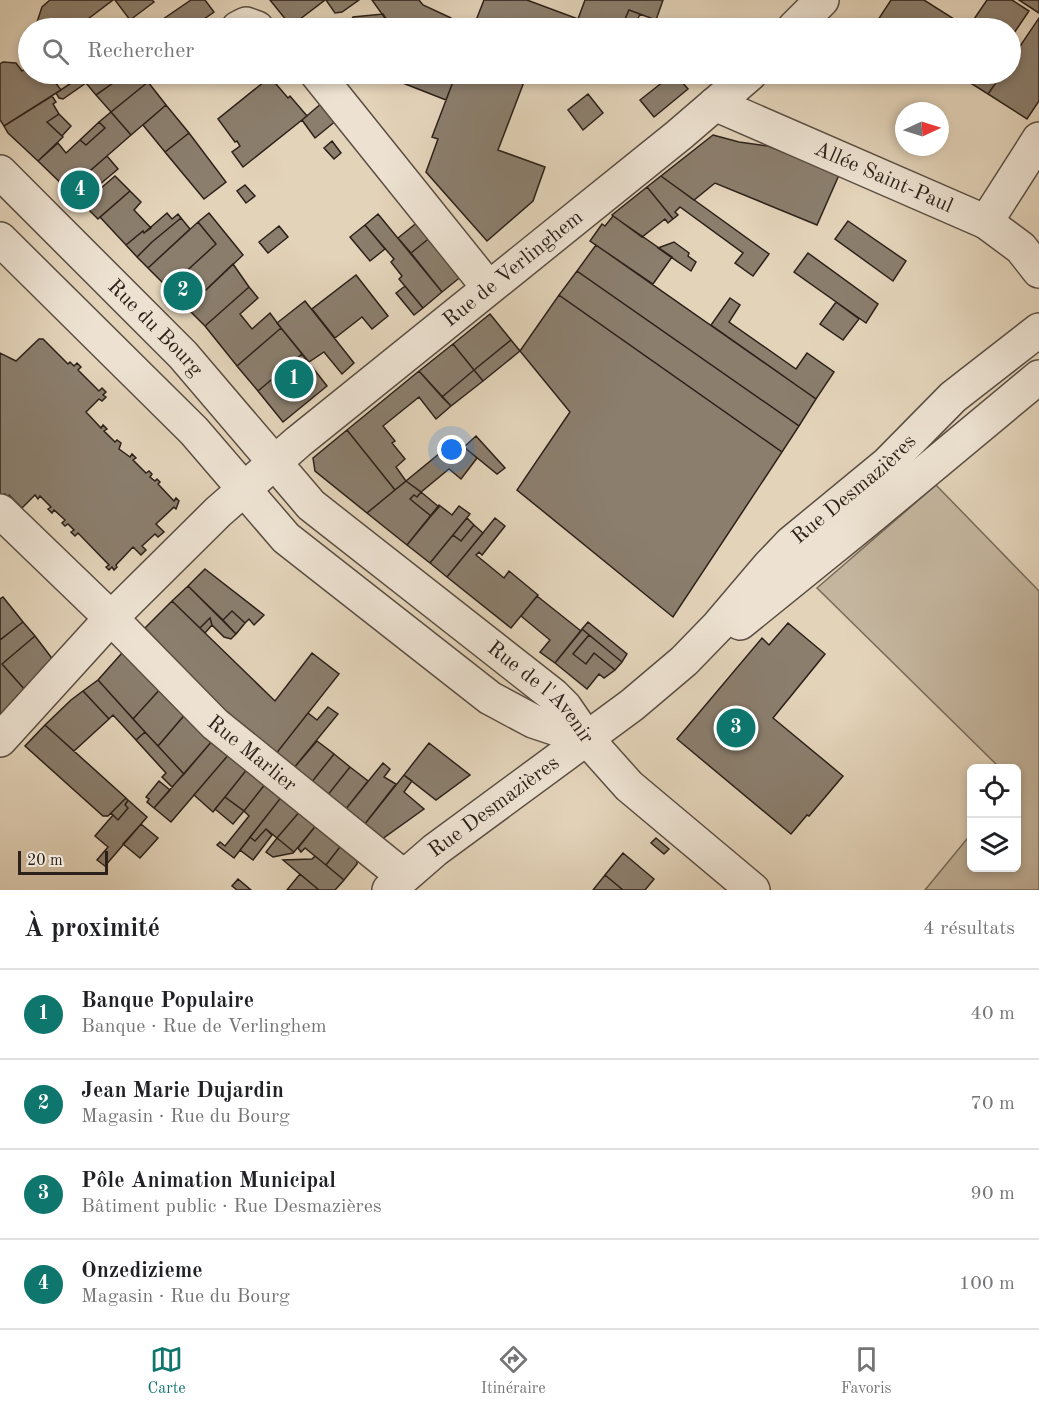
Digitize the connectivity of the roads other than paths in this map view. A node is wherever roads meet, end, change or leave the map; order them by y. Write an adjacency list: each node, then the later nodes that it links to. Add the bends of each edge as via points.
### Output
1 (822, 0): 2 (street)
2 (805, 18)
3 (325, 84): 11 (street)
4 (738, 84): 5 (street, Rue de Verlinghem)
5 (715, 104): 8 (street, Allée Saint-Paul); 11 (street, Rue de Verlinghem)
6 (1039, 139): 8 (street)
7 (0, 172): 14 (street, Rue du Bourg, via 168,339)
8 (986, 222): 10 (street, Allée Saint-Paul, via 1021,248)
9 (5, 256): 15 (street, Rue du Bourg, via 173,410)
10 (1039, 271)
11 (488, 287): 14 (street, Rue de Verlinghem)
12 (1039, 330): 18 (street, Rue Desmazières, via 953,398 887,464 791,543)
13 (1039, 376): 18 (street, Rue Desmazières, via 769,601)
14 (275, 462): 15 (street); 19 (street, Rue de l'Avenir, via 325,518 554,695)
15 (244, 489): 17 (street); 19 (street, Rue de l'Avenir, via 295,546 490,698 533,721)
16 (0, 512): 17 (street, Rue Marlier)
17 (111, 618): 20 (street); 21 (street, Rue Marlier, via 215,724)
18 (684, 661): 19 (street, Rue Desmazières)
19 (587, 739): 21 (street, Rue Desmazières); 22 (street, via 629,786)
20 (0, 740)
21 (396, 883)
22 (738, 885)

